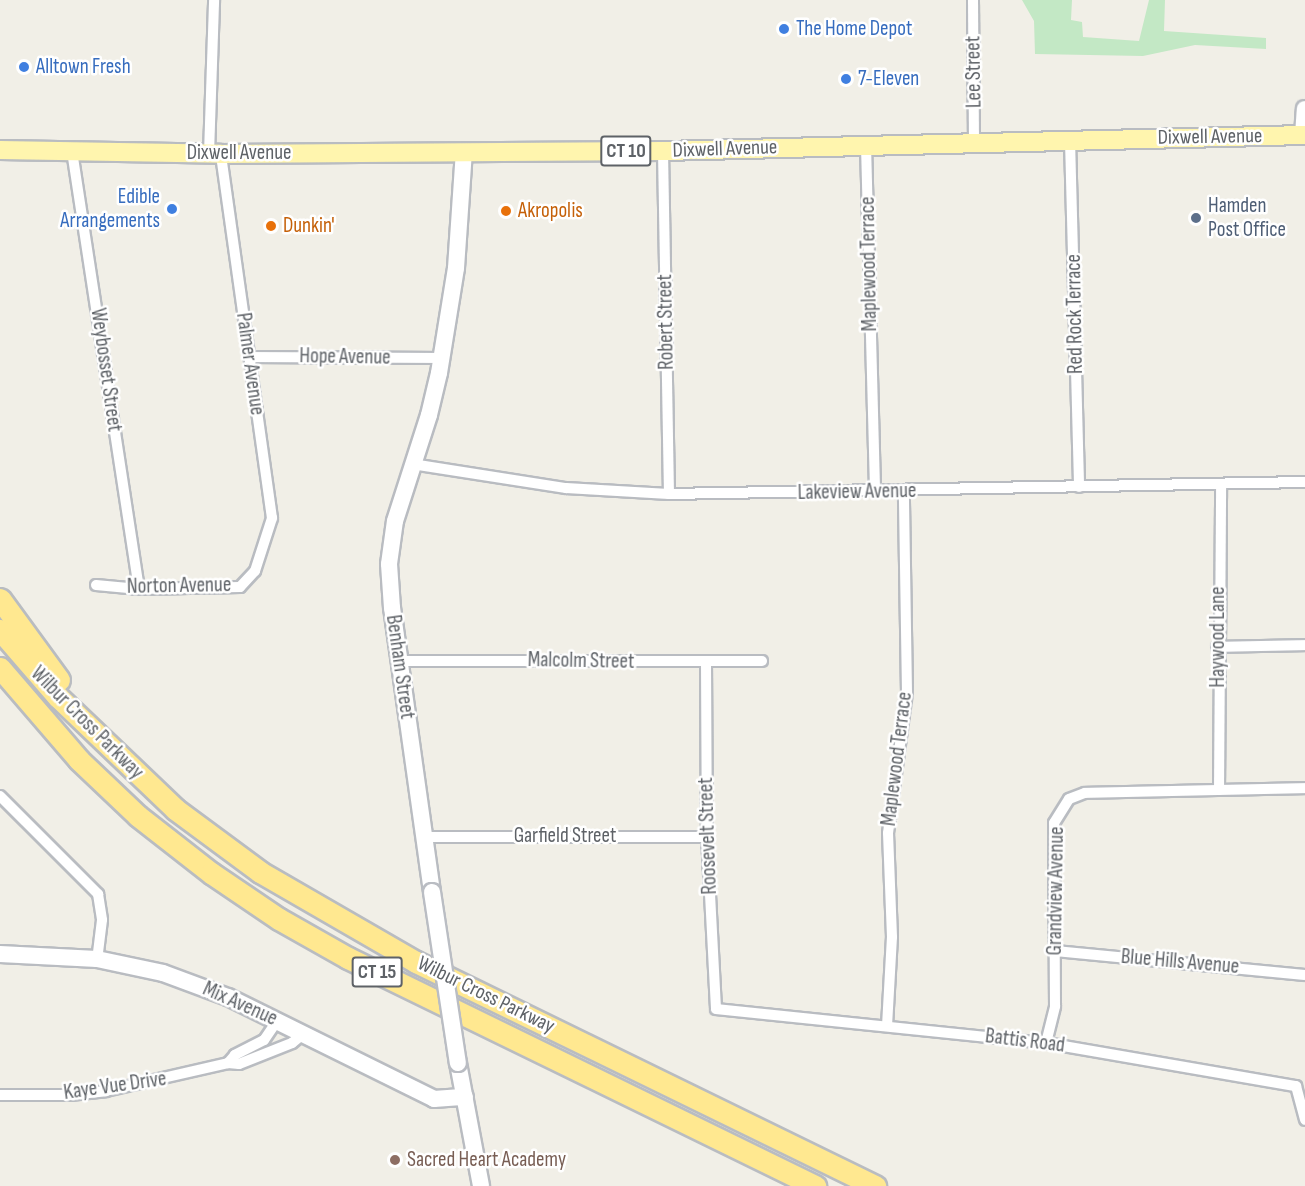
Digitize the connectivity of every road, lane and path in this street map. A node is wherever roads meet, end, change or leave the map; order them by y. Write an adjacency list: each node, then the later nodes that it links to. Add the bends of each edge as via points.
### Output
1 (214, 0): 12 (street, Palmer Avenue)
2 (973, 0): 6 (street, Lee Street)
3 (1305, 109): 4 (main road)
4 (1304, 135): 5 (main road, Dixwell Avenue / CT 10)
5 (1070, 140): 6 (main road, Dixwell Avenue / CT 10); 18 (street, Red Rock Terrace)
6 (974, 143): 7 (main road, Dixwell Avenue / CT 10)
7 (866, 145): 10 (main road, Dixwell Avenue / CT 10); 19 (street, Maplewood Terrace)
8 (0, 150): 9 (main road, Dixwell Avenue / CT 10)
9 (72, 151): 12 (main road, Dixwell Avenue / CT 10); 24 (street, Weybosset Street)
10 (663, 151): 11 (main road, Dixwell Avenue / CT 10); 21 (street, Robert Street)
11 (464, 152): 12 (main road, Dixwell Avenue / CT 10); 14 (main road, Benham Street, via 456,268)
12 (215, 154): 13 (street, Palmer Avenue)
13 (250, 357): 14 (street, Hope Avenue); 22 (street, Palmer Avenue, via 272,518)
14 (441, 358): 15 (main road, Benham Street, via 429,415)
15 (412, 464): 21 (street, Lakeview Avenue, via 566,488); 29 (main road, Benham Street, via 394,521 390,552)
16 (1305, 482): 17 (street, Lakeview Avenue)
17 (1221, 484): 18 (street, Lakeview Avenue); 28 (street, Haywood Lane)
18 (1079, 487): 20 (street, Lakeview Avenue)
19 (875, 491): 20 (street, Lakeview Avenue); 21 (street, Lakeview Avenue)
20 (904, 491): 45 (street, Maplewood Terrace, via 907,693 888,833 892,937)
21 (669, 494)
22 (255, 571): 24 (street, Norton Avenue, via 240,587)
23 (96, 585): 24 (street, Norton Avenue)
24 (139, 589)
25 (0, 599): 33 (highway)
26 (0, 630): 33 (highway, Wilbur Cross Parkway / CT 15)
27 (1305, 645): 28 (street)
28 (1218, 647): 35 (street, Haywood Lane)
29 (399, 661): 31 (street, Malcolm Street); 37 (main road, Benham Street)
30 (762, 661): 31 (street, Malcolm Street)
31 (706, 662): 38 (street, Roosevelt Street)
32 (0, 668): 53 (highway, Wilbur Cross Parkway / CT 15, via 79,760 138,816 279,919 348,958)
33 (92, 731): 54 (highway, Wilbur Cross Parkway / CT 15, via 176,809 260,872 345,925)
34 (1305, 788): 35 (street, Grandview Avenue)
35 (1219, 790): 39 (street, Grandview Avenue, via 1085,793 1069,799 1054,823)
36 (0, 796): 41 (street, via 98,894 102,920)
37 (424, 837): 38 (street, Garfield Street); 50 (main road, Benham Street, bridge)
38 (707, 837): 43 (street, Roosevelt Street)
39 (1055, 951): 42 (street, Blue Hills Avenue); 47 (street, Grandview Avenue, via 1055,1005)
40 (0, 954): 41 (main road, Mix Avenue)
41 (97, 959): 44 (main road, Mix Avenue, via 171,975)
42 (1305, 975)
43 (716, 1009): 45 (street, Battis Road)
44 (277, 1021): 46 (main road, Mix Avenue); 48 (street, Kaye Vue Drive, via 264,1040)
45 (887, 1026): 47 (street, Battis Road)
46 (303, 1034): 48 (street, Kaye Vue Drive, via 292,1043 239,1064); 50 (main road, Mix Avenue, via 434,1099)
47 (1046, 1042): 51 (street, Battis Road, via 1296,1086)
48 (228, 1063): 49 (street, Kaye Vue Drive, via 106,1091)
49 (0, 1095)
50 (465, 1097): 52 (main road, Benham Street)
51 (1305, 1120)
52 (480, 1186)
53 (815, 1186)
54 (875, 1186)

